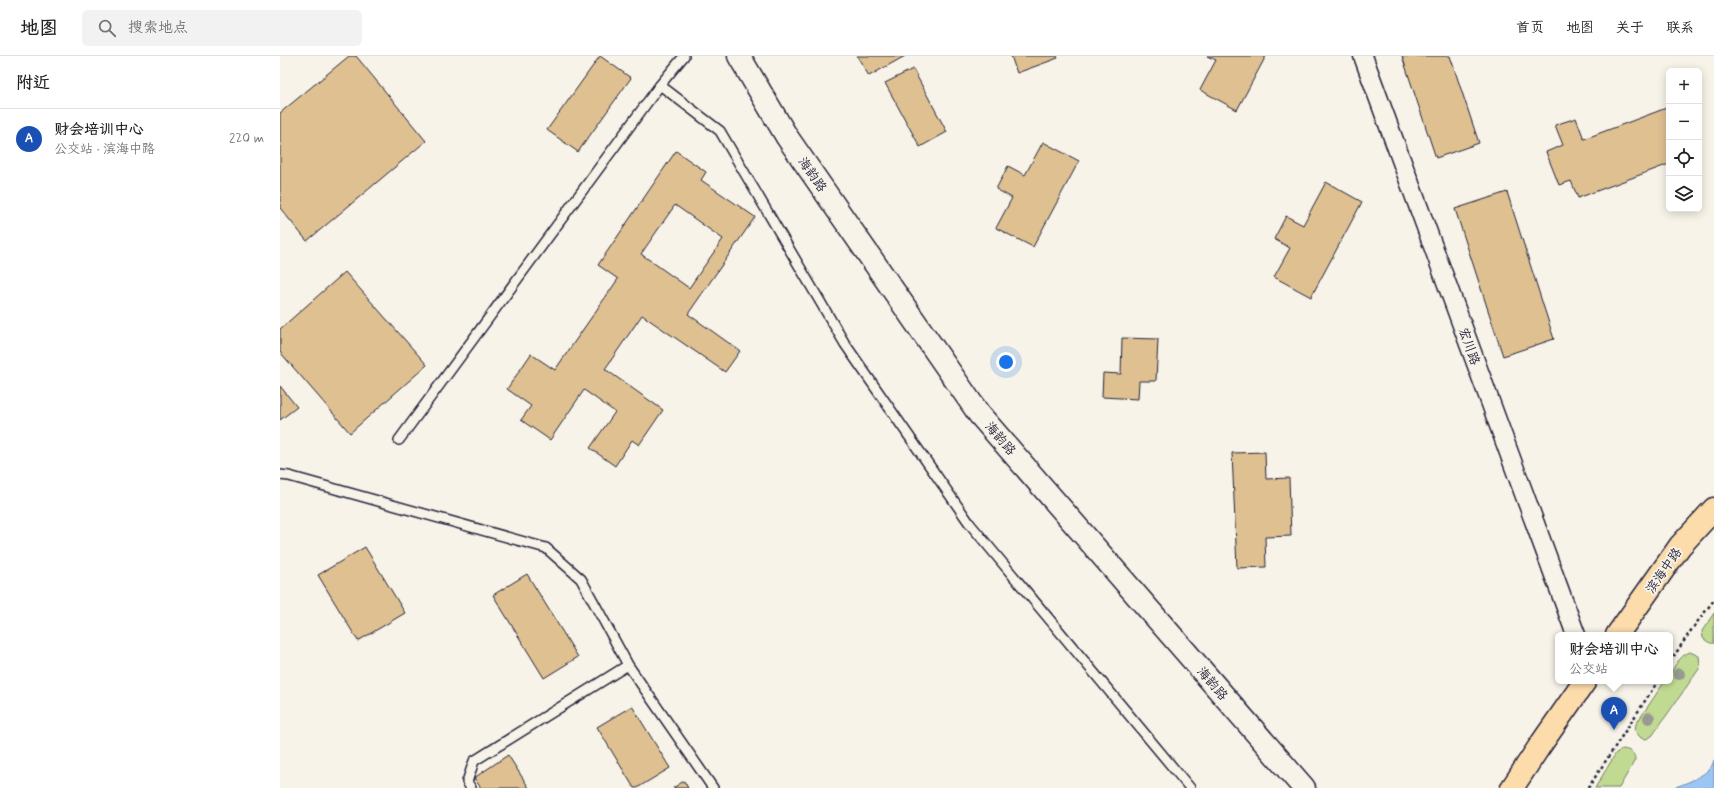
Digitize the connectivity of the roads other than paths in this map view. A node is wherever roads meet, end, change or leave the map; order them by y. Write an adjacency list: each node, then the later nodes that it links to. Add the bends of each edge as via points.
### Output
1 (684, 56): 4 (lane)
2 (739, 56): 15 (street, 海韵路, via 787,137 979,414)
3 (1363, 56): 8 (street, 宏川路)
4 (660, 85): 5 (lane); 14 (lane, via 720,131 845,344 970,524)
5 (399, 440)
6 (280, 475): 10 (lane, via 546,548 581,579)
7 (1714, 509): 9 (main road, 滨海中路, via 1680,546)
8 (1575, 632)
9 (1619, 632)
10 (628, 666): 12 (lane, via 474,761 468,782); 13 (lane)
11 (1583, 684): 16 (main road)
12 (471, 788)
13 (713, 788)
14 (1190, 788)
15 (1304, 788)
16 (1512, 788)

